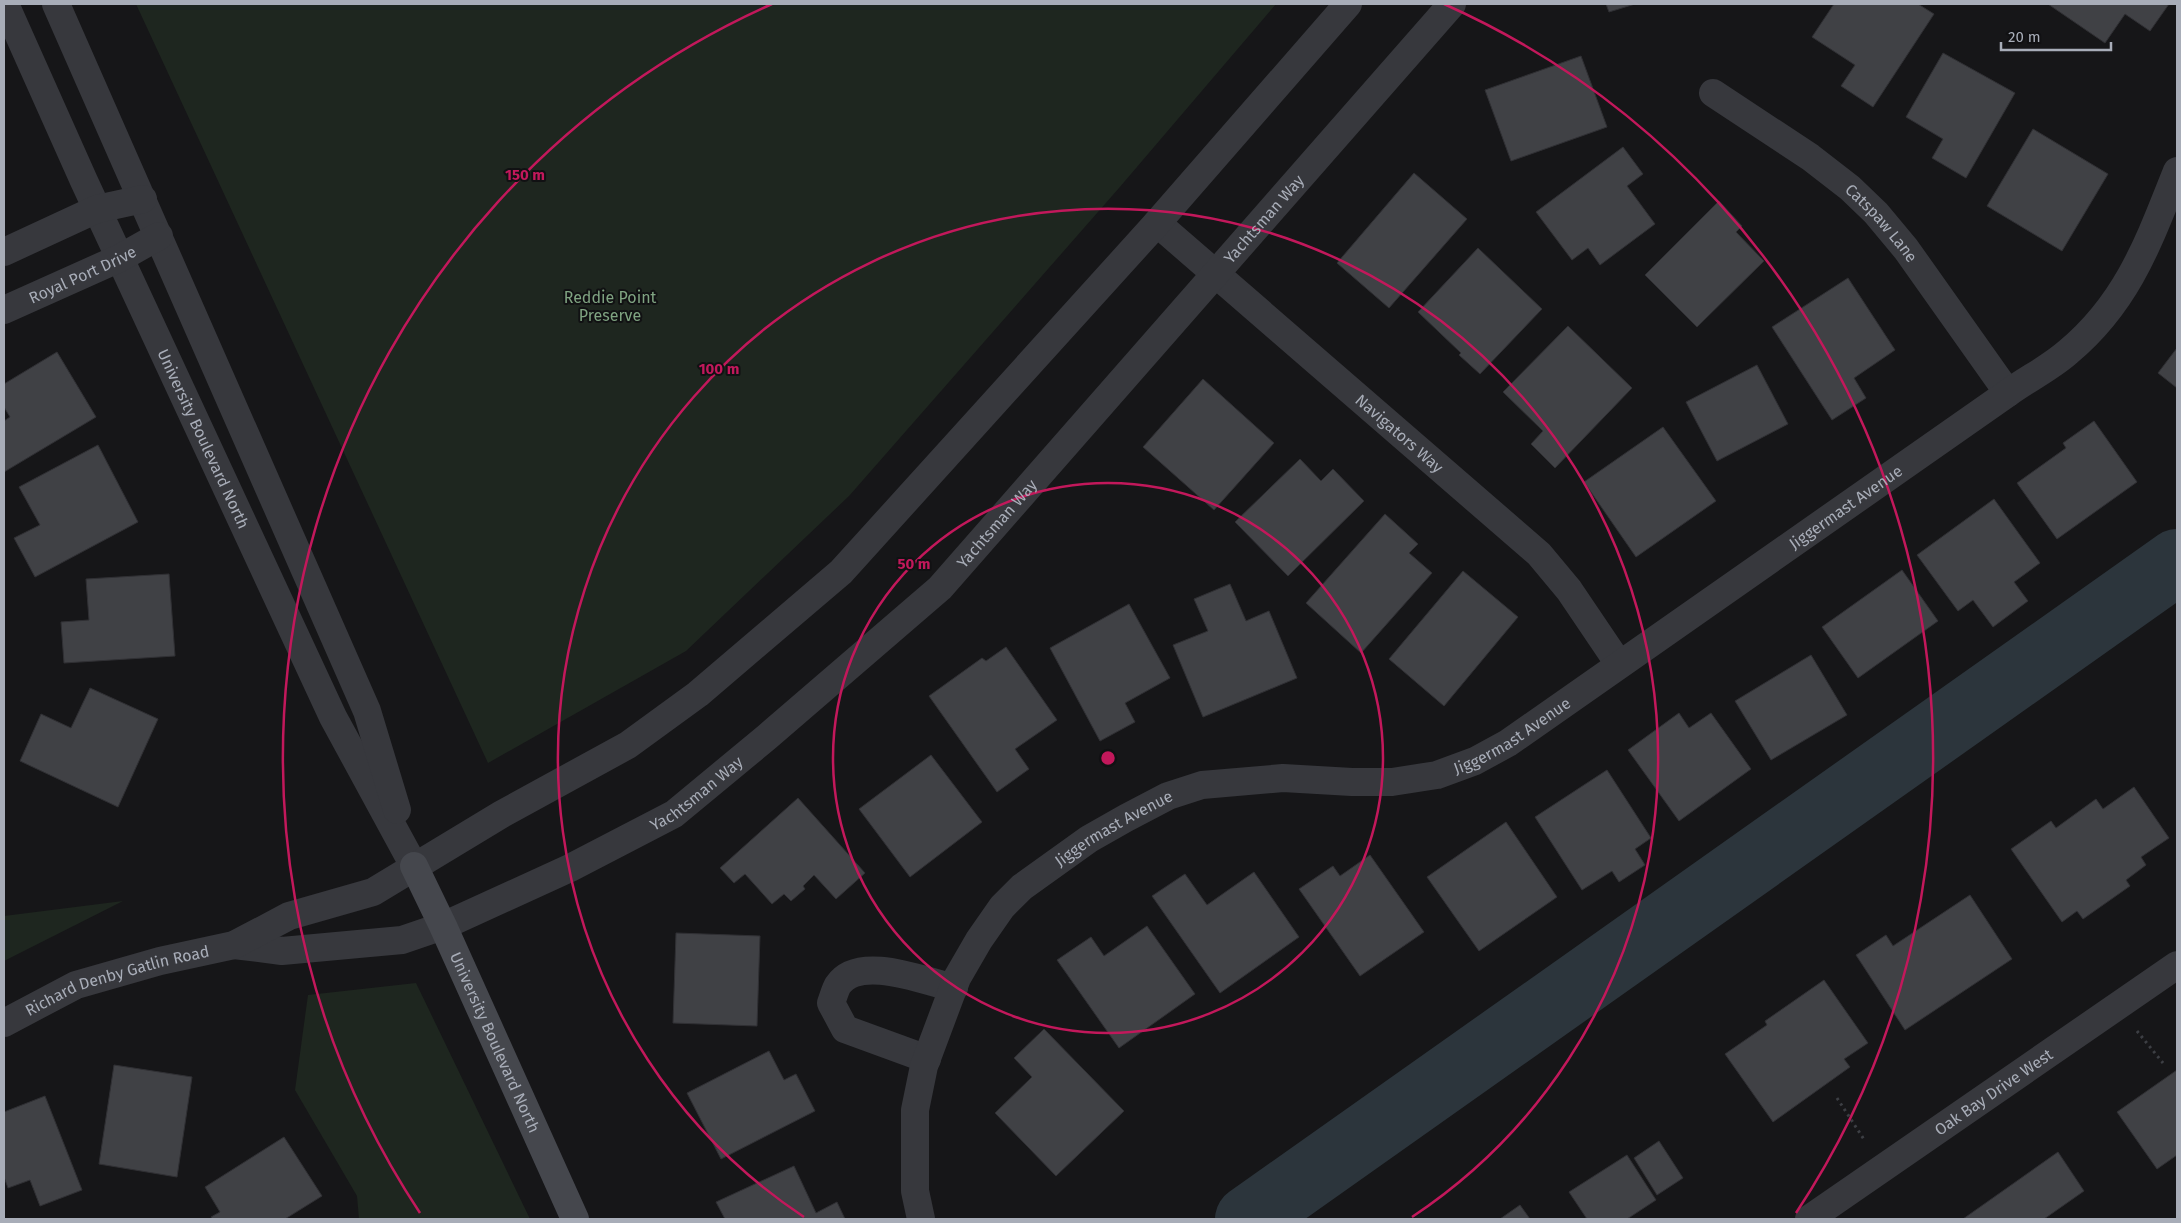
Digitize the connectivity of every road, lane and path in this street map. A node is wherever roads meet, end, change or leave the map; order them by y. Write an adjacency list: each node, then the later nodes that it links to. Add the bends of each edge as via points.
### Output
1 (5, 4): 8 (street, University Boulevard North)
2 (56, 4): 7 (street, University Boulevard North)
3 (1348, 4): 9 (street)
4 (1452, 4): 13 (street, Yachtsman Way)
5 (1713, 94): 15 (street, Catspaw Lane, via 1810,157 1876,213 1906,249)
6 (2177, 171): 15 (street, Jiggermast Avenue, via 2140,261 2120,296 2068,353)
7 (143, 199): 8 (street); 10 (street, University Boulevard North)
8 (97, 209): 11 (street); 12 (street, University Boulevard North)
9 (1157, 223): 13 (street, Navigators Way); 17 (street, via 841,572 698,694 628,746)
10 (159, 236): 12 (street, Royal Port Drive); 17 (street, University Boulevard North, via 367,711)
11 (4, 252)
12 (120, 258): 14 (street, Royal Port Drive); 17 (street, University Boulevard North, via 333,717)
13 (1215, 272): 16 (street, Navigators Way, via 1538,554 1569,590); 18 (street, Yachtsman Way, via 940,588 767,738 674,814 570,868)
14 (4, 310)
15 (2008, 393): 16 (street, Jiggermast Avenue)
16 (1619, 664): 21 (street, Jiggermast Avenue, via 1508,743 1475,761 1438,775 1392,782 1283,778 1202,785 1168,796 1090,839 1022,888 1002,907 978,940)
17 (414, 866): 18 (street, University Boulevard North); 19 (street, Richard Denby Gatlin Road, via 373,892 289,916)
18 (444, 926): 19 (street, Richard Denby Gatlin Road, via 402,940 282,951); 29 (street, University Boulevard North)
19 (234, 945): 23 (street, Richard Denby Gatlin Road, via 160,961 76,985)
20 (2177, 965): 22 (street, Oak Bay Drive West)
21 (954, 988): 24 (street, Jiggermast Avenue); 24 (street, via 877,969 854,972 839,984 831,1003 845,1029)
22 (2119, 1006): 25 (path); 27 (street, Oak Bay Drive West)
23 (4, 1023)
24 (926, 1059): 30 (street, Jiggermast Avenue, via 915,1110 915,1191)
25 (2163, 1064)
26 (1837, 1098): 27 (path, via 1858,1128)
27 (1880, 1171): 28 (street, Oak Bay Drive West)
28 (1825, 1215)
29 (574, 1219)
30 (921, 1219)

